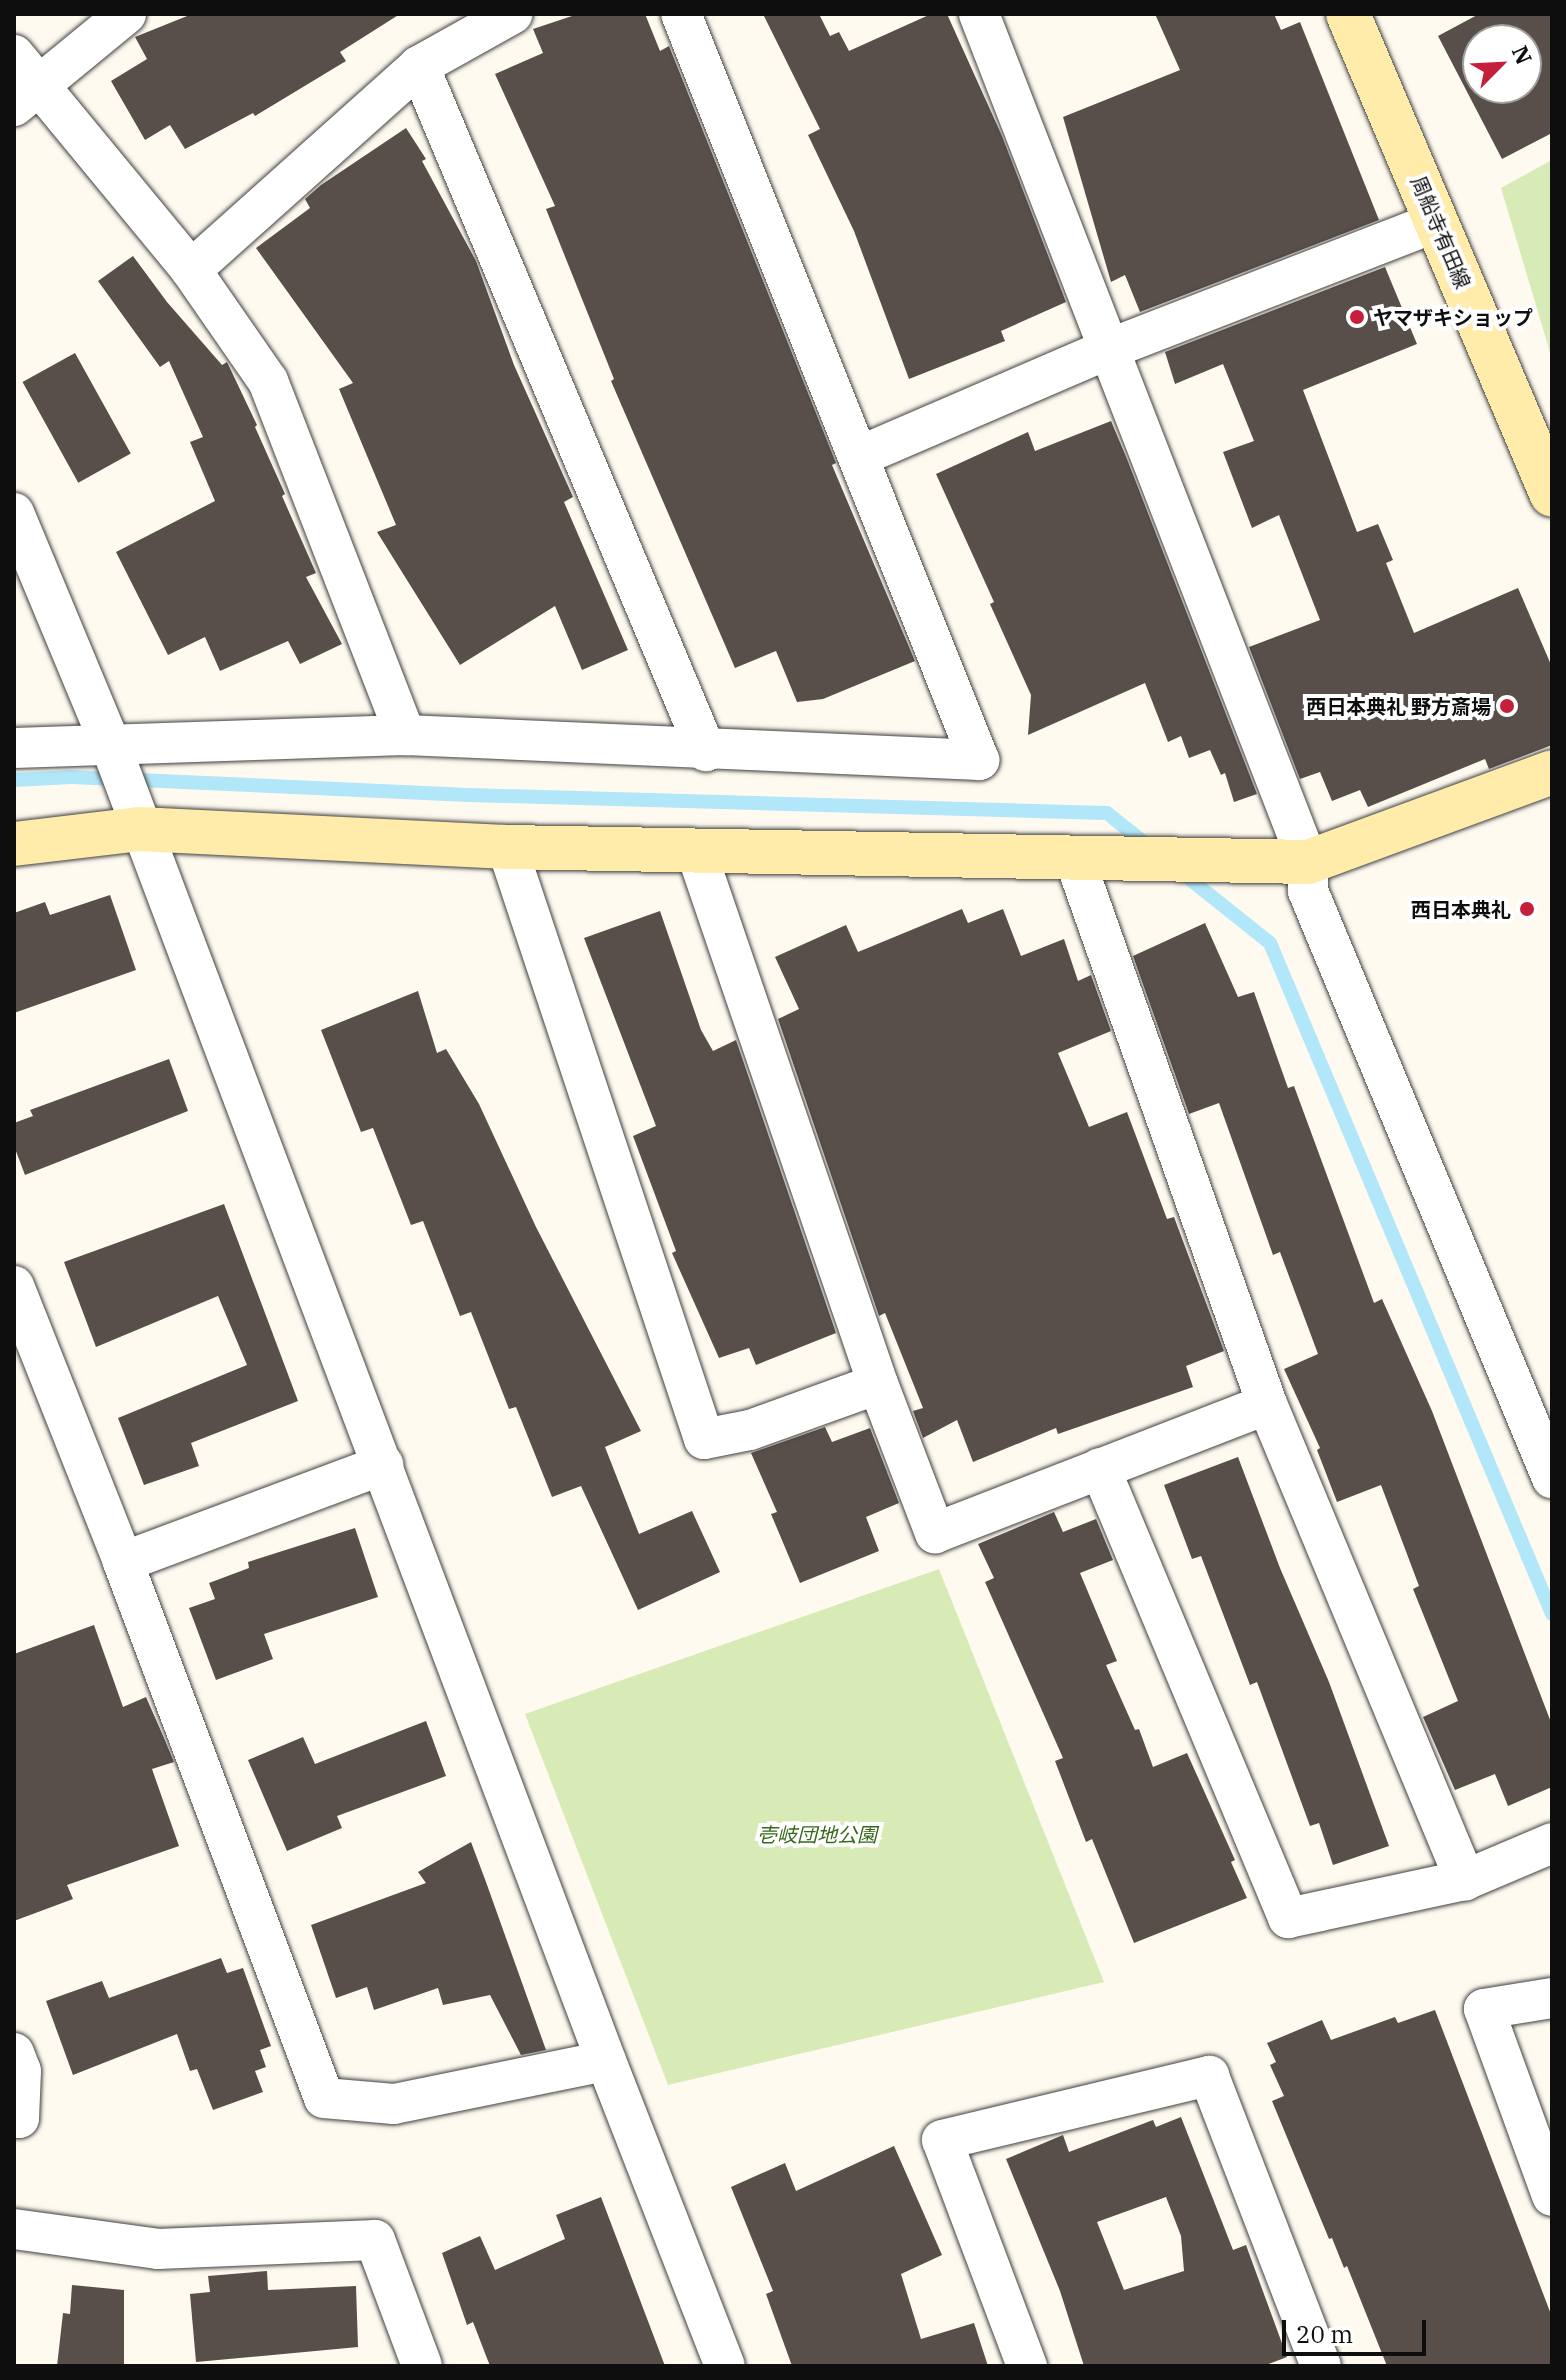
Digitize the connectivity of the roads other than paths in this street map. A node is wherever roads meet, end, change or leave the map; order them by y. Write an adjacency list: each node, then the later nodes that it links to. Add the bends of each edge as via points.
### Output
1 (126, 14): 8 (street)
2 (512, 14): 7 (street)
3 (681, 14): 12 (street)
4 (979, 14): 11 (street)
5 (1348, 14): 9 (street, 周船寺有田線)
6 (14, 55): 8 (street)
7 (419, 66): 10 (street); 18 (street)
8 (26, 96): 10 (street)
9 (1437, 222): 11 (street); 13 (street, 周船寺有田線)
10 (191, 270): 15 (street, via 268,381)
11 (1109, 349): 12 (street); 25 (street)
12 (860, 456): 18 (street, via 979,760)
13 (1552, 495)
14 (14, 513): 16 (street)
15 (405, 735): 16 (street); 18 (street)
16 (110, 744): 17 (street); 20 (street)
17 (14, 748)
18 (706, 751)
19 (1552, 772): 25 (street)
20 (139, 829): 21 (street); 22 (street); 30 (street)
21 (14, 844)
22 (507, 847): 23 (street); 28 (street, via 704,1439 750,1430)
23 (696, 851): 24 (street); 28 (street)
24 (1075, 860): 25 (street); 29 (street)
25 (1308, 862): 32 (street, via 1308,891)
26 (14, 1286): 27 (street)
27 (25, 1350): 33 (street)
28 (878, 1384): 31 (street, via 935,1533)
29 (1267, 1404): 31 (street); 35 (street)
30 (383, 1465): 33 (street); 38 (street)
31 (1100, 1468): 35 (street, via 1288,1918)
32 (1552, 1478)
33 (123, 1562): 38 (street, via 324,2098 394,2104)
34 (1552, 1843): 35 (street)
35 (1465, 1880)
36 (1552, 1998): 40 (street, via 1484,2009)
37 (14, 2053): 39 (street, via 21,2071 19,2118)
38 (606, 2061): 43 (street)
39 (14, 2117)
40 (1552, 2196)
41 (14, 2229): 42 (street, via 158,2249 375,2240)
42 (422, 2366)
43 (725, 2366)
44 (1027, 2366): 45 (street, via 942,2140 1209,2076)
45 (1321, 2366)

